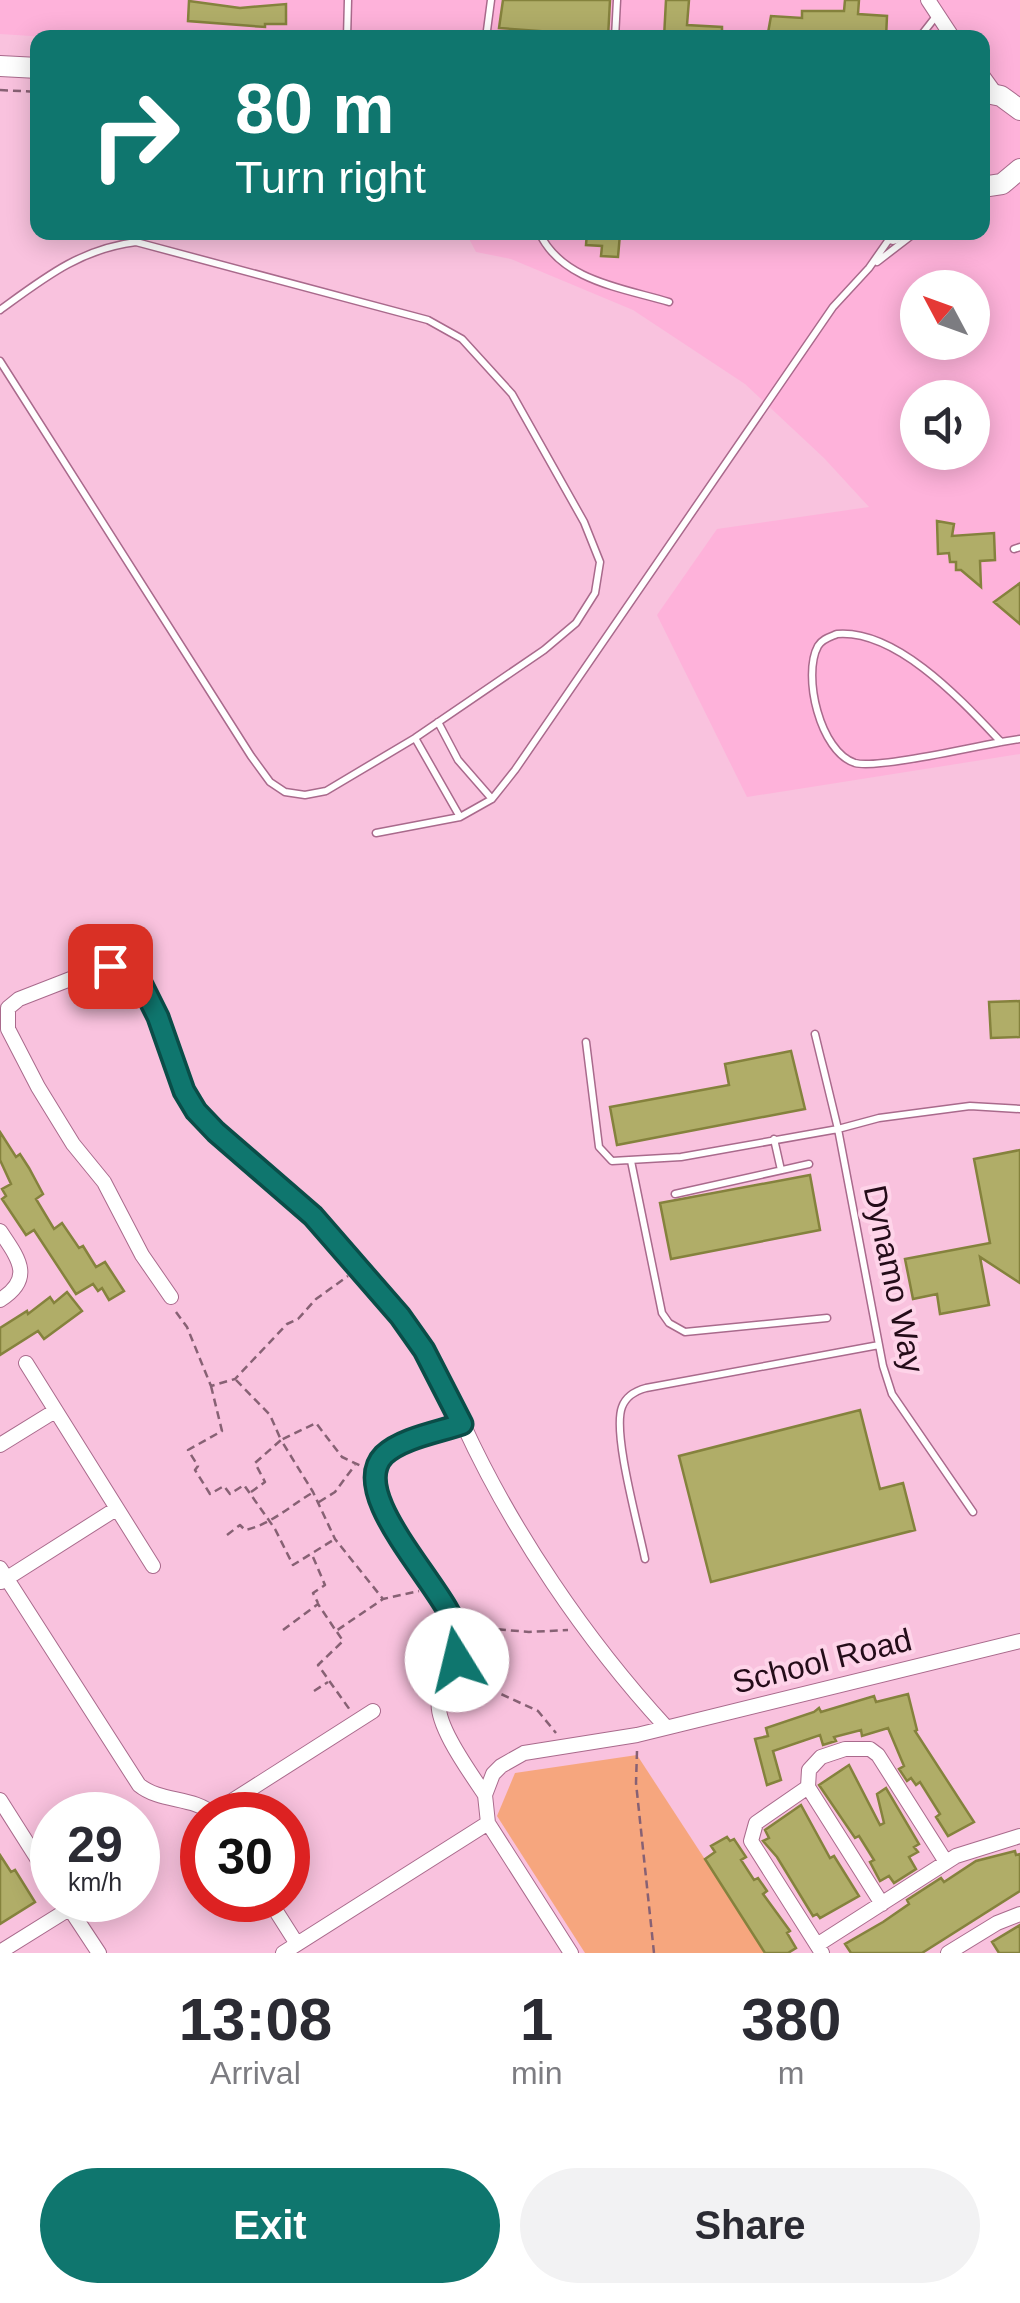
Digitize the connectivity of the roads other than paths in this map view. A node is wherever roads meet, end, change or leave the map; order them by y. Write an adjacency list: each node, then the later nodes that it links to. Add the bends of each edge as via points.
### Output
1 (348, 0): 6 (lane)
2 (492, 0): 7 (lane)
3 (617, 0): 8 (lane)
4 (928, 0): 5 (street)
5 (938, 15): 9 (lane); 10 (street)
6 (347, 30)
7 (487, 30)
8 (615, 30)
9 (926, 30)
10 (947, 30)
11 (0, 66): 12 (main road)
12 (30, 68)
13 (1020, 168): 14 (main road)
14 (1002, 187)
15 (545, 240): 19 (lane, via 585,277)
16 (888, 240): 18 (lane)
17 (906, 240): 18 (lane)
18 (869, 268): 26 (lane, via 833,307)
19 (670, 302)
20 (0, 310): 22 (lane, via 66,264 105,246 136,242 400,311 462,339 512,394 600,562 595,592 576,623)
21 (0, 360): 23 (lane, via 270,782 304,796 326,791)
22 (438, 722): 23 (lane); 26 (lane, via 458,760)
23 (416, 738): 27 (lane)
24 (1020, 739): 25 (lane)
25 (1000, 742): 25 (lane, via 876,763 851,761 832,742 814,704 818,646 837,634 876,640 939,682)
26 (492, 799): 27 (lane)
27 (460, 817): 28 (lane)
28 (376, 832)
29 (815, 1034): 32 (lane, Dynamo Way)
30 (586, 1042): 34 (lane, via 599,1147 609,1160)
31 (1020, 1108): 32 (lane, via 970,1106)
32 (838, 1130): 33 (lane); 42 (lane, Dynamo Way)
33 (774, 1139): 34 (lane); 36 (lane)
34 (631, 1161): 41 (lane, via 662,1313 675,1328 708,1331)
35 (810, 1164): 36 (lane)
36 (781, 1170): 37 (lane)
37 (675, 1194)
38 (0, 1231): 40 (street, via 22,1272 17,1287)
39 (171, 1297): 45 (street, via 38,1087 7,1023 8,1008 19,999 110,966 129,969 140,981 196,1111 313,1216 400,1316)
40 (0, 1300)
41 (827, 1318)
42 (879, 1345): 48 (lane, Dynamo Way, via 892,1394); 49 (lane, via 634,1392 622,1406 622,1448)
43 (26, 1363): 44 (street)
44 (55, 1410): 46 (street); 47 (street)
45 (462, 1424): 54 (street, via 520,1534); 57 (street, via 383,1456 376,1489 456,1626 460,1648 438,1708)
46 (0, 1445)
47 (116, 1509): 50 (street); 51 (street)
48 (973, 1512)
49 (645, 1559)
50 (153, 1566)
51 (2, 1576): 59 (street, via 139,1785)
52 (1020, 1641): 54 (street, School Road)
53 (374, 1710): 56 (street)
54 (666, 1726): 57 (street, School Road, via 511,1758 493,1774)
55 (808, 1787): 63 (street, via 809,1770 821,1757 870,1749); 64 (street); 70 (street, via 756,1823 751,1841)
56 (247, 1792)
57 (485, 1795): 60 (street)
58 (0, 1800): 62 (street)
59 (180, 1800)
60 (488, 1822): 69 (street); 74 (street)
61 (1020, 1836): 63 (street)
62 (30, 1847)
63 (946, 1862): 64 (street)
64 (882, 1904): 70 (street)
65 (1020, 1914): 75 (street)
66 (42, 1922): 71 (street)
67 (79, 1922): 72 (street)
68 (283, 1922): 69 (street)
69 (297, 1944): 73 (street)
70 (819, 1949)
71 (0, 1952)
72 (99, 1953)
73 (283, 1953)
74 (571, 1953)
75 (948, 1953)

